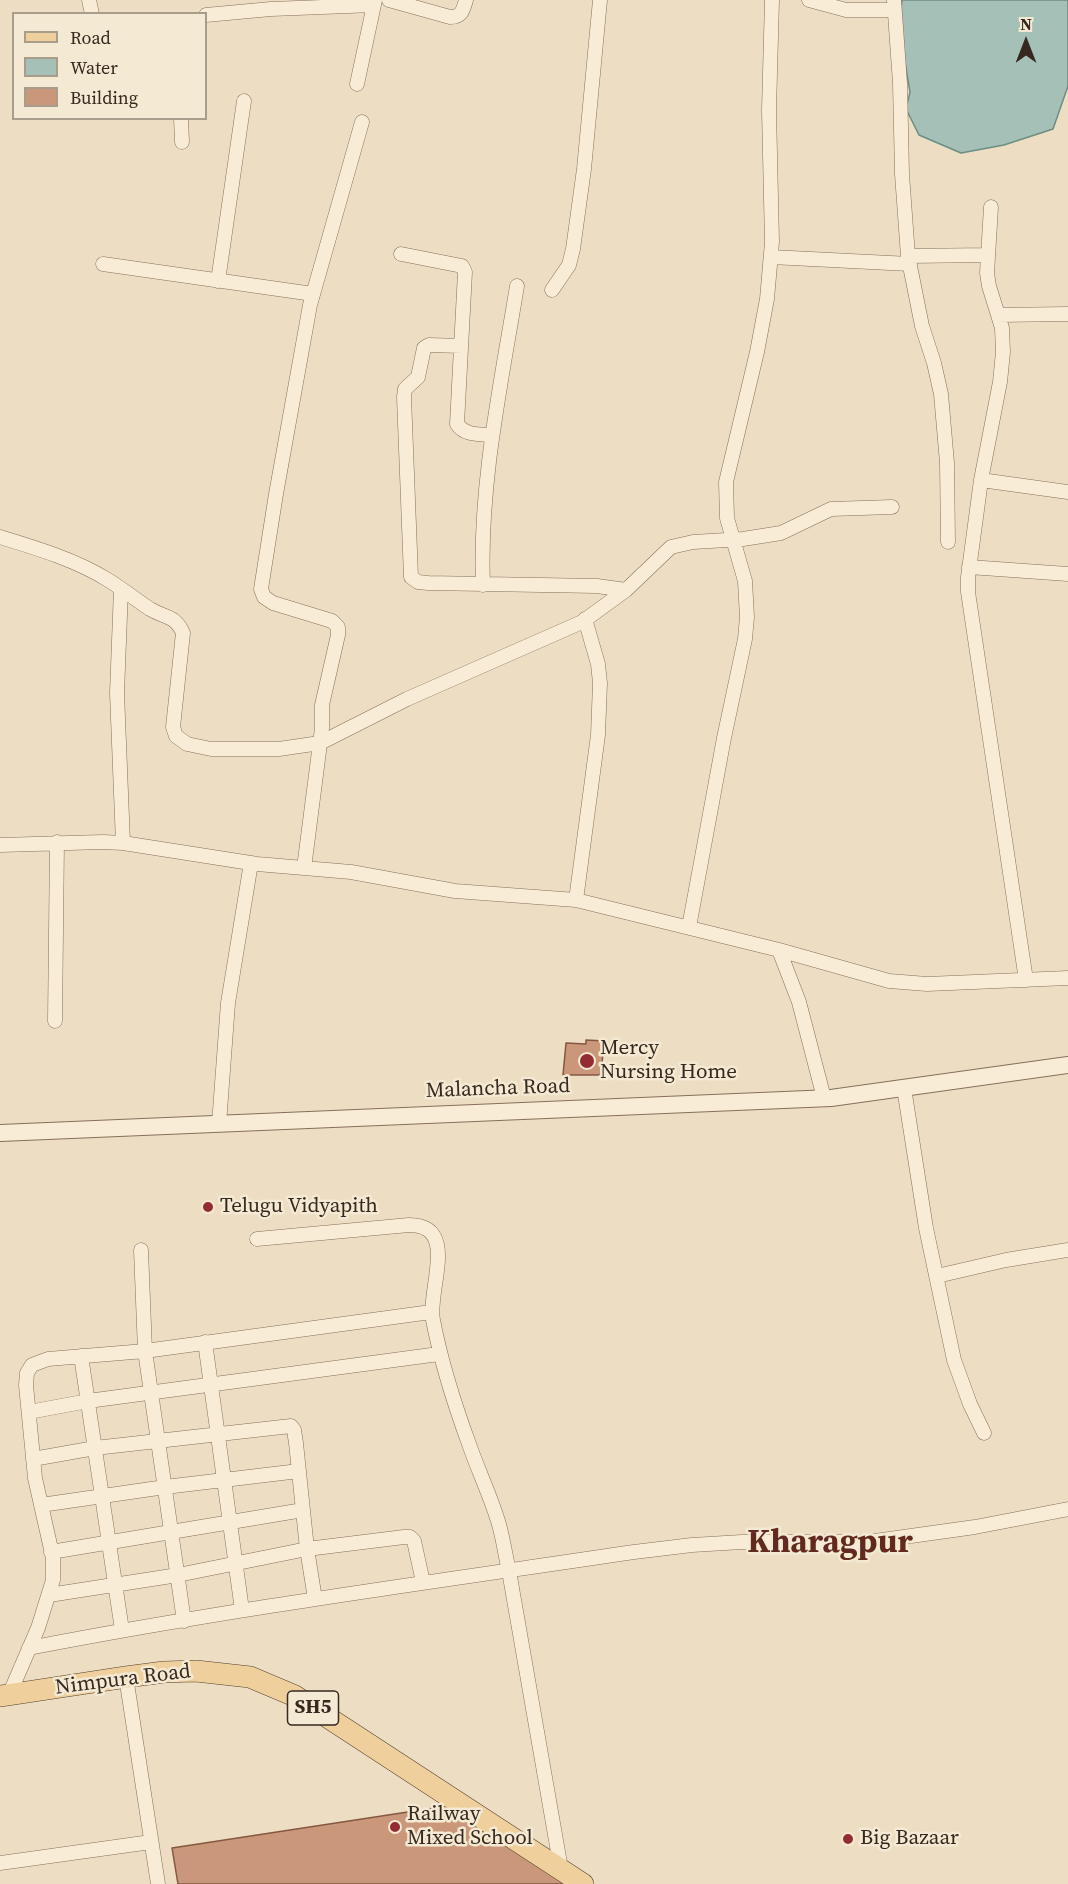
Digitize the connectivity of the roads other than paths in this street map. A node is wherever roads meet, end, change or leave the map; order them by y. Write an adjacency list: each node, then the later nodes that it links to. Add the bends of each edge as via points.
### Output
1 (389, 0): 2 (street, via 450,17 463,12)
2 (466, 0)
3 (600, 0): 23 (street, via 573,249 569,265)
4 (772, 0): 18 (street)
5 (809, 0): 8 (street, via 846,10)
6 (375, 3): 7 (street); 10 (street)
7 (279, 5): 9 (street)
8 (894, 5): 19 (street)
9 (207, 15)
10 (357, 84)
11 (244, 101): 21 (street)
12 (181, 120): 14 (street)
13 (362, 122): 24 (street)
14 (182, 142)
15 (991, 207): 17 (street)
16 (401, 254): 27 (street, via 462,266 465,272)
17 (988, 255): 19 (street); 26 (street, via 988,286)
18 (771, 257): 19 (street); 33 (street, via 757,352 726,482 726,512)
19 (909, 260): 34 (street, via 941,394)
20 (103, 264): 21 (street)
21 (218, 281): 24 (street)
22 (517, 286): 28 (street)
23 (552, 290)
24 (313, 294): 41 (street, via 261,589 273,603 332,621 338,627 322,705)
25 (1068, 314): 26 (street)
26 (998, 315): 29 (street, via 1002,328 1001,372)
27 (461, 346): 28 (street, via 457,424 467,433); 37 (street, via 424,348 418,377 405,389 410,568 411,577 418,582)
28 (492, 435): 37 (street)
29 (981, 480): 30 (street); 35 (street)
30 (1068, 492)
31 (892, 507): 33 (street, via 831,509 781,533)
32 (0, 537): 38 (street, via 81,566)
33 (732, 540): 39 (street, via 671,547); 48 (street, via 745,581 745,639)
34 (948, 542)
35 (969, 567): 36 (street); 51 (street, via 968,592)
36 (1068, 574)
37 (483, 585): 39 (street)
38 (121, 589): 41 (street, via 158,614 173,619 183,633 173,716 176,736 187,744 211,749 279,749); 43 (street, via 117,693)
39 (626, 590): 40 (street)
40 (585, 619): 41 (street); 47 (street, via 598,664 599,704)
41 (320, 743): 46 (street)
42 (57, 842): 43 (street); 44 (street); 52 (street)
43 (123, 843): 45 (street)
44 (0, 845)
45 (251, 863): 46 (street); 56 (street, via 228,1003)
46 (304, 868): 47 (street, via 351,872 455,891)
47 (576, 900): 48 (street)
48 (689, 927): 49 (street)
49 (779, 950): 51 (street, via 889,981 927,984); 55 (street, via 799,1002)
50 (1068, 978): 51 (street)
51 (1026, 980)
52 (55, 1021)
53 (1068, 1065): 54 (street, Malancha Road)
54 (904, 1088): 55 (street, Malancha Road); 61 (street)
55 (824, 1098): 56 (street, Malancha Road)
56 (219, 1124): 57 (street, Malancha Road)
57 (0, 1133)
58 (257, 1239): 62 (street, via 409,1225 428,1227 439,1252)
59 (141, 1250): 64 (street)
60 (1068, 1250): 61 (street)
61 (937, 1276): 71 (street, via 954,1360)
62 (431, 1312): 63 (street); 65 (street)
63 (205, 1342): 64 (street); 67 (street)
64 (145, 1351): 66 (street); 68 (street)
65 (440, 1354): 67 (street); 89 (street, via 499,1523)
66 (81, 1356): 69 (street); 70 (street, via 48,1359 32,1365 26,1385)
67 (211, 1385): 68 (street); 72 (street)
68 (151, 1393): 69 (street); 73 (street)
69 (88, 1401): 70 (street); 74 (street)
70 (29, 1412): 75 (street)
71 (984, 1433)
72 (218, 1434): 73 (street); 76 (street, via 291,1426); 77 (street)
73 (158, 1440): 74 (street); 78 (street)
74 (95, 1448): 75 (street); 79 (street)
75 (33, 1459): 80 (street)
76 (299, 1471): 77 (street); 82 (street)
77 (224, 1479): 78 (street); 83 (street)
78 (165, 1486): 79 (street); 84 (street)
79 (102, 1495): 80 (street); 85 (street)
80 (41, 1505): 87 (street)
81 (1068, 1509): 89 (street, via 868,1542 692,1545)
82 (303, 1510): 83 (street); 86 (street)
83 (230, 1521): 84 (street); 88 (street)
84 (171, 1532): 85 (street); 90 (street)
85 (109, 1542): 87 (street); 92 (street)
86 (307, 1549): 88 (street); 91 (street, via 410,1537 416,1545); 94 (street)
87 (51, 1552): 93 (street, via 53,1580)
88 (236, 1562): 90 (street); 95 (street)
89 (509, 1571): 91 (street); 103 (street)
90 (178, 1575): 92 (street); 96 (street)
91 (423, 1582): 94 (street)
92 (115, 1585): 93 (street); 97 (street)
93 (49, 1595): 98 (street)
94 (315, 1599): 95 (street)
95 (242, 1610): 96 (street)
96 (184, 1621): 97 (street)
97 (122, 1630): 98 (street)
98 (29, 1648): 100 (street)
99 (126, 1677): 100 (main road, Nimpura Road / SH5); 101 (street); 103 (main road, Nimpura Road / SH5, via 164,1672 223,1672 250,1677 295,1696)
100 (4, 1696)
101 (151, 1842): 102 (street); 104 (street)
102 (0, 1863)
103 (561, 1869): 105 (main road, Nimpura Road / SH5)
104 (158, 1884)
105 (584, 1884)

